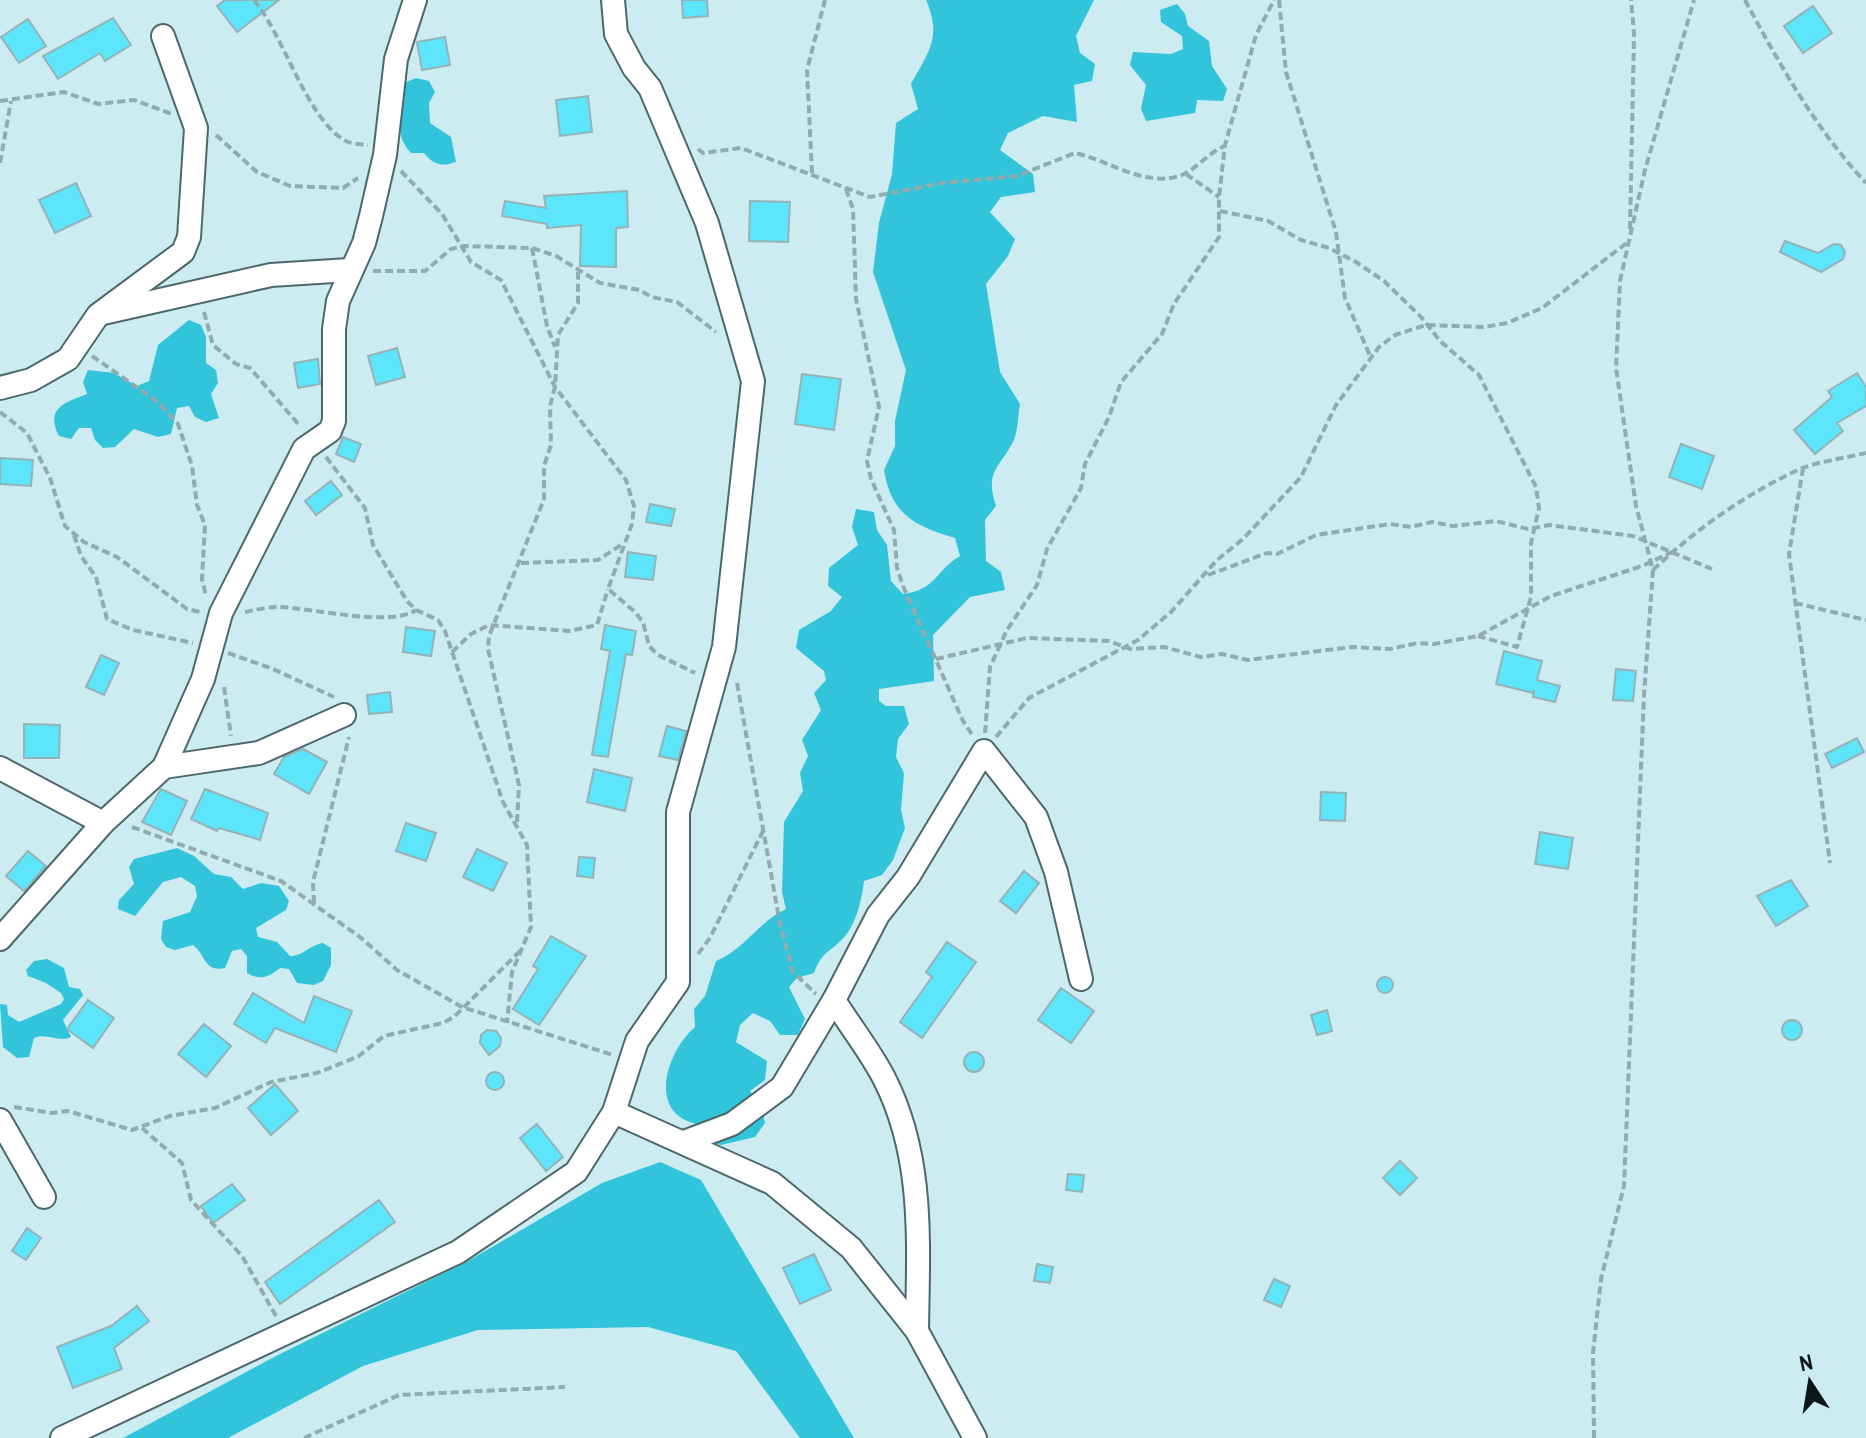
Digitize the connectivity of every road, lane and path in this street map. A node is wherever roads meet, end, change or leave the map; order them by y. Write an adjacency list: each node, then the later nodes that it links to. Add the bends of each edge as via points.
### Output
1 (254, 0): 13 (path, via 323,119 346,141)
2 (415, 0): 13 (street, via 396,59)
3 (613, 0): 11 (street, via 622,49 650,88)
4 (825, 0): 15 (path, via 807,70)
5 (1277, 0): 12 (path, via 1256,35); 24 (path, via 1286,72 1336,232)
6 (1631, 0): 21 (path)
7 (1694, 0): 21 (path)
8 (1745, 0): 17 (path, via 1832,146)
9 (163, 36): 28 (street, via 196,128 189,237 183,252)
10 (11, 101): 14 (path)
11 (671, 137): 15 (path, via 684,138 703,153 741,148); 58 (street, via 707,223 753,381)
12 (1225, 145): 16 (path); 19 (path)
13 (385, 152): 22 (path); 25 (street, via 364,243)
14 (0, 163)
15 (812, 173): 18 (path)
16 (1186, 174): 18 (path, via 1135,174 1075,153 1017,176 870,197); 19 (path)
17 (1866, 183)
18 (846, 189): 61 (path, via 853,209 856,299 879,407 867,461 894,530 903,586)
19 (1219, 197): 20 (path)
20 (1220, 211): 24 (path, via 1268,221); 57 (path, via 1219,237 1174,304 1162,334 1121,382 1085,464 1081,488 1047,549 1037,585)
21 (1629, 240): 29 (path, via 1542,308 1507,323); 41 (path, via 1620,281 1616,368)
22 (464, 246): 23 (path); 25 (path, via 417,273); 34 (path, via 471,262 506,287)
23 (532, 248): 26 (path); 32 (path)
24 (1337, 252): 29 (path, via 1384,281); 33 (path, via 1345,298)
25 (349, 270): 27 (street, via 271,275); 37 (street, via 334,329 334,421 330,431)
26 (578, 271): 30 (path, via 600,283 677,302); 32 (path, via 578,303 558,335)
27 (192, 293): 28 (street); 37 (path, via 207,318 213,345 250,368)
28 (98, 315): 31 (street)
29 (1426, 325): 33 (path, via 1395,335); 40 (path, via 1479,375 1536,487)
30 (717, 334)
31 (77, 345): 35 (street, via 68,359 31,380); 53 (path, via 158,402 178,424 205,525 202,579)
32 (556, 349): 34 (path)
33 (1371, 360): 48 (path, via 1336,405 1301,477)
34 (555, 387): 42 (path, via 626,480 634,506); 45 (path, via 544,499)
35 (0, 388)
36 (0, 412): 53 (path, via 27,433 50,478 65,526 74,535 117,557 187,609)
37 (313, 441): 52 (path, via 365,508 379,556); 53 (street)
38 (1866, 453): 39 (path)
39 (1803, 468): 43 (path, via 1729,509); 50 (path, via 1789,554)
40 (1535, 527): 41 (path, via 1601,530); 48 (path, via 1496,521 1453,526 1432,522 1316,535 1277,554); 51 (path)
41 (1645, 540): 43 (path); 44 (path)
42 (624, 543): 45 (path, via 598,560); 49 (path)
43 (1672, 552): 44 (path); 46 (path); 47 (path)
44 (1652, 562): 47 (path); 51 (path, via 1572,587)
45 (521, 563): 55 (path)
46 (1712, 569)
47 (1653, 570): 93 (path, via 1624,1186 1600,1294 1593,1353)
48 (1206, 576): 59 (path)
49 (608, 589): 55 (path, via 597,625 569,631); 63 (path, via 643,622 649,646 658,655)
50 (1795, 603): 54 (path); 72 (path)
51 (1528, 609): 56 (path); 56 (path, via 1517,647)
52 (416, 610): 53 (path, via 404,615 346,615 276,606); 60 (path, via 438,620)
53 (216, 613): 67 (street, via 203,679)
54 (1866, 620)
55 (494, 624): 60 (path, via 471,634); 69 (path, via 488,649 519,785)
56 (1478, 636): 59 (path, via 1248,660 1222,654 1201,657 1164,647)
57 (1002, 642): 59 (path, via 1071,638); 61 (path); 65 (path, via 990,667)
58 (724, 647): 63 (street); 71 (path, via 736,678)
59 (1126, 647): 65 (path, via 1029,698)
60 (452, 652): 69 (path, via 503,802)
61 (936, 659): 65 (path, via 963,721)
62 (218, 680): 66 (path, via 229,709)
63 (713, 682): 77 (street, via 678,812)
64 (344, 715): 66 (street); 73 (path, via 351,731 313,882)
65 (984, 751): 76 (street, via 1036,817 1056,872); 78 (street, via 908,877 878,915)
66 (235, 759): 67 (street)
67 (164, 767): 70 (street)
68 (0, 768): 70 (street)
69 (517, 822): 75 (path, via 527,845)
70 (103, 823): 73 (path, via 138,827 281,881); 74 (street)
71 (764, 829): 77 (path, via 710,938); 78 (path, via 793,972 810,992)
72 (1830, 863)
73 (314, 905): 79 (path, via 397,970)
74 (0, 939)
75 (528, 939): 79 (path); 80 (path, via 512,972)
76 (1081, 979)
77 (678, 982): 81 (street, via 637,1041)
78 (834, 1000): 85 (street, via 782,1087 732,1124); 87 (street, via 884,1079 905,1133 919,1201)
79 (462, 1007): 80 (path); 84 (path, via 443,1023 384,1036 359,1056 317,1073 271,1082 215,1108 170,1116)
80 (507, 1023): 81 (path)
81 (631, 1060): 82 (street)
82 (614, 1112): 85 (street); 88 (street, via 576,1172 458,1252)
83 (4, 1113): 84 (path, via 68,1111 125,1130); 86 (street)
84 (142, 1128): 88 (path, via 182,1163 191,1200 242,1256)
85 (684, 1142): 87 (street, via 772,1183 851,1248)
86 (44, 1197)
87 (917, 1331): 92 (street)
88 (286, 1333): 90 (street)
89 (565, 1387): 91 (path, via 399,1395)
90 (62, 1438)
91 (304, 1438)
92 (975, 1438)
93 (1594, 1438)

